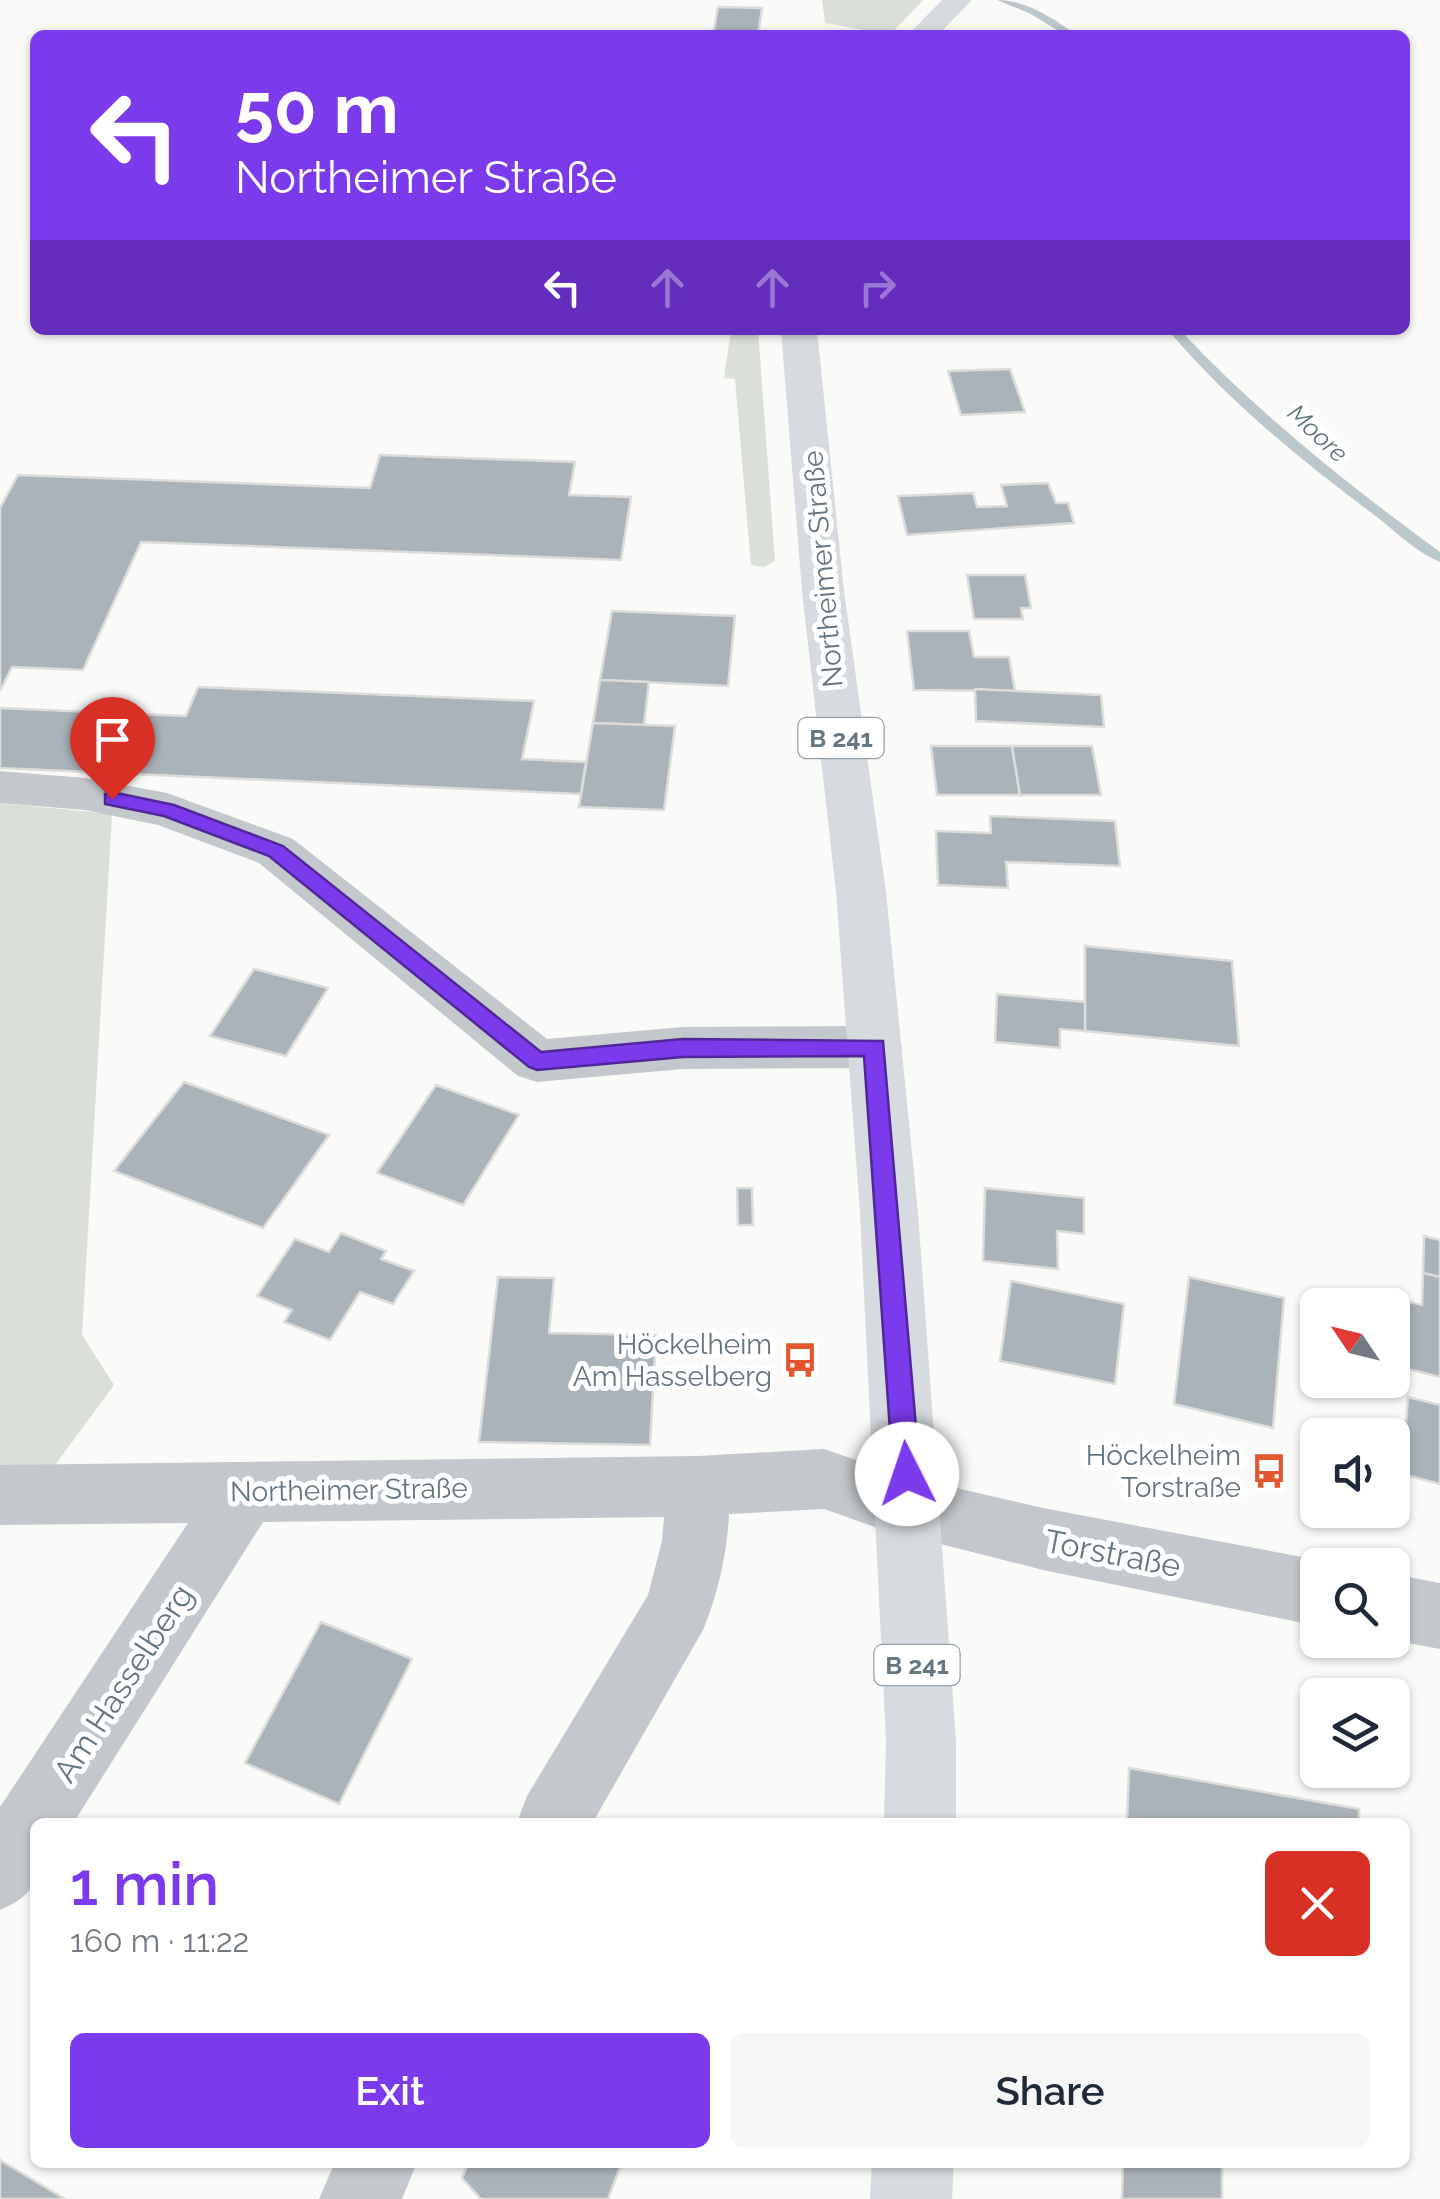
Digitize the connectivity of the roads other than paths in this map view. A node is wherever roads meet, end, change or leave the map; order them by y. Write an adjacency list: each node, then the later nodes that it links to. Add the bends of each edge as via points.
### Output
1 (799, 335): 3 (main road, Northeimer Straße / B 241)
2 (0, 787): 3 (street, via 167,810 276,851 537,1061 683,1048)
3 (875, 1047): 7 (main road, Northeimer Straße / B 241)
4 (698, 1486): 5 (street, Northeimer Straße); 7 (street, Northeimer Straße, via 824,1479); 12 (street, via 695,1541 679,1607)
5 (245, 1492): 6 (street, Northeimer Straße); 11 (street, Am Hasselberg)
6 (0, 1495)
7 (909, 1508): 8 (street, Torstraße); 13 (main road, Northeimer Straße / B 241)
8 (1300, 1590)
9 (1410, 1610): 10 (street)
10 (1440, 1616)
11 (36, 1818)
12 (554, 1818)
13 (920, 1818)
14 (30, 1827): 15 (street, Am Hasselberg)
15 (0, 1874)
16 (374, 2168): 18 (street)
17 (913, 2168): 19 (main road)
18 (360, 2199)
19 (911, 2199)

